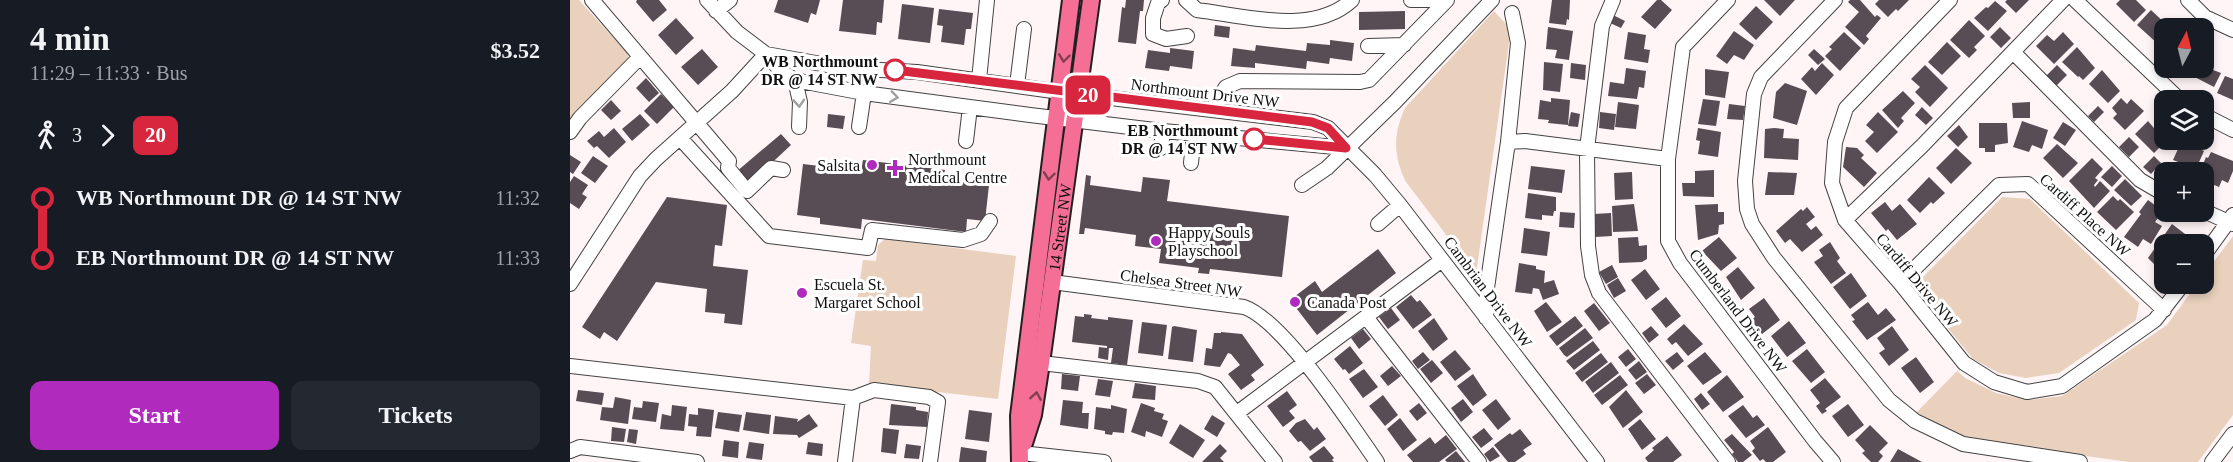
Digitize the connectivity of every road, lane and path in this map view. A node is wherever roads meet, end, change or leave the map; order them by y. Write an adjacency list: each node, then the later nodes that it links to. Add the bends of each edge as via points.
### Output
1 (592, 0): 28 (street)
2 (730, 0): 19 (street)
3 (987, 0): 30 (street)
4 (1071, 0): 33 (main road, 14 Street NW, one-way to 33)
5 (1091, 0): 35 (main road, 14 Street NW)
6 (1162, 0): 23 (street, via 1153,18 1153,34 1166,39)
7 (1186, 0): 8 (street, via 1197,10 1298,22 1326,17)
8 (1352, 0)
9 (1411, 0): 10 (street)
10 (1447, 0): 24 (street)
11 (1492, 0): 52 (street)
12 (1613, 0): 53 (street, via 1602,26)
13 (1728, 0): 54 (street, Cumberland Drive NW, via 1683,47)
14 (1835, 0): 92 (street, via 1761,77 1754,94 1745,181 1752,224 1774,258 1889,400 1915,421 1963,444)
15 (1950, 0): 61 (street, Cardiff Drive NW, via 1846,108 1835,142 1832,183)
16 (2063, 0): 26 (street)
17 (2075, 0): 32 (street)
18 (2188, 0): 22 (street, via 2205,17)
19 (711, 5): 27 (street, Northmount Drive NW)
20 (1512, 13): 50 (street, via 1518,43)
21 (1024, 29): 31 (street)
22 (2233, 30)
23 (1187, 36)
24 (1404, 45): 25 (street); 37 (street, via 1369,80 1240,81 1226,87)
25 (1368, 46)
26 (2013, 52): 58 (street, via 2140,180); 61 (street)
27 (766, 54): 29 (street, Northmount Drive NW); 30 (street, Northmount Drive NW, via 844,68); 41 (street)
28 (640, 57): 41 (street); 46 (street)
29 (795, 80): 34 (street, Northmount Drive NW); 42 (street, one-way to 42, via 800,102)
30 (979, 80): 31 (street, Northmount Drive NW)
31 (1017, 85): 33 (street, Northmount Drive NW)
32 (2170, 90)
33 (1060, 92): 35 (street, Northmount Drive NW); 38 (main road, 14 Street NW)
34 (864, 93): 36 (street, Northmount Drive NW, one-way to 36); 43 (street)
35 (1080, 94): 37 (street, Northmount Drive NW); 39 (main road, 14 Street NW)
36 (970, 107): 38 (street, Northmount Drive NW); 49 (street)
37 (1212, 110): 52 (street, Northmount Drive NW, via 1312,122 1328,128)
38 (1057, 118): 39 (street, Northmount Drive NW); 81 (main road, 14 Street NW, one-way to 81, via 1019,416)
39 (1076, 120): 45 (street, Northmount Drive NW); 67 (main road, 14 Street NW, via 1062,247)
40 (2214, 120): 44 (street)
41 (697, 123): 48 (street); 56 (street, via 729,161 728,168 747,191 771,168)
42 (799, 127)
43 (859, 128)
44 (2233, 130)
45 (1163, 131): 47 (street, Northmount Drive NW); 51 (street)
46 (570, 132)
47 (1194, 133): 52 (street, Northmount Drive NW); 55 (street)
48 (680, 138): 62 (street, via 769,236 868,248 872,230 963,240 981,234); 69 (street, via 640,176)
49 (966, 141)
50 (1508, 142): 53 (street); 73 (street)
51 (1161, 148)
52 (1346, 148): 57 (street, via 1327,168); 59 (street, Cambrian Drive NW)
53 (1587, 149): 54 (street); 90 (street, via 1588,246 1599,293)
54 (1668, 159): 91 (street, Cumberland Drive NW, via 1668,241 1676,256)
55 (1191, 163)
56 (783, 170)
57 (1302, 185)
58 (2154, 188)
59 (1400, 205): 64 (street); 66 (street, Cambrian Drive NW)
60 (2214, 215): 63 (street)
61 (1845, 220): 68 (street, Cardiff Drive NW)
62 (990, 221)
63 (2231, 221): 65 (street)
64 (1378, 224)
65 (2214, 242)
66 (1442, 260): 72 (street); 73 (street, Cambrian Drive NW)
67 (1052, 282): 74 (main road, 14 Street NW); 75 (street, Chelsea Street NW, via 1244,307 1263,317)
68 (1900, 283): 71 (street, Cardiff Drive NW, via 1964,363 1994,382 2027,392 2062,386); 71 (street, Cardiff Place NW, via 1999,185 2028,184)
69 (570, 284)
70 (2176, 294): 71 (street, Cardiff Drive NW)
71 (2164, 310)
72 (1366, 317): 75 (street); 88 (street)
73 (1486, 318): 89 (street, Cambrian Drive NW)
74 (1041, 363): 78 (street, via 1198,381 1215,387); 81 (main road, 14 Street NW, one-way to 74)
75 (1305, 363): 78 (street); 87 (street, Chelsea Street NW)
76 (570, 366): 77 (street)
77 (853, 398): 83 (street); 84 (street, via 874,390 929,397 938,402)
78 (1237, 413): 86 (street)
79 (2233, 434): 93 (street)
80 (570, 450): 82 (street, via 580,447)
81 (1021, 457): 85 (street)
82 (697, 462)
83 (845, 462)
84 (930, 462)
85 (1104, 462)
86 (1275, 462)
87 (1377, 462)
88 (1479, 462)
89 (1597, 462)
90 (1728, 462)
91 (1833, 462)
92 (2080, 462)
93 (2212, 462)

